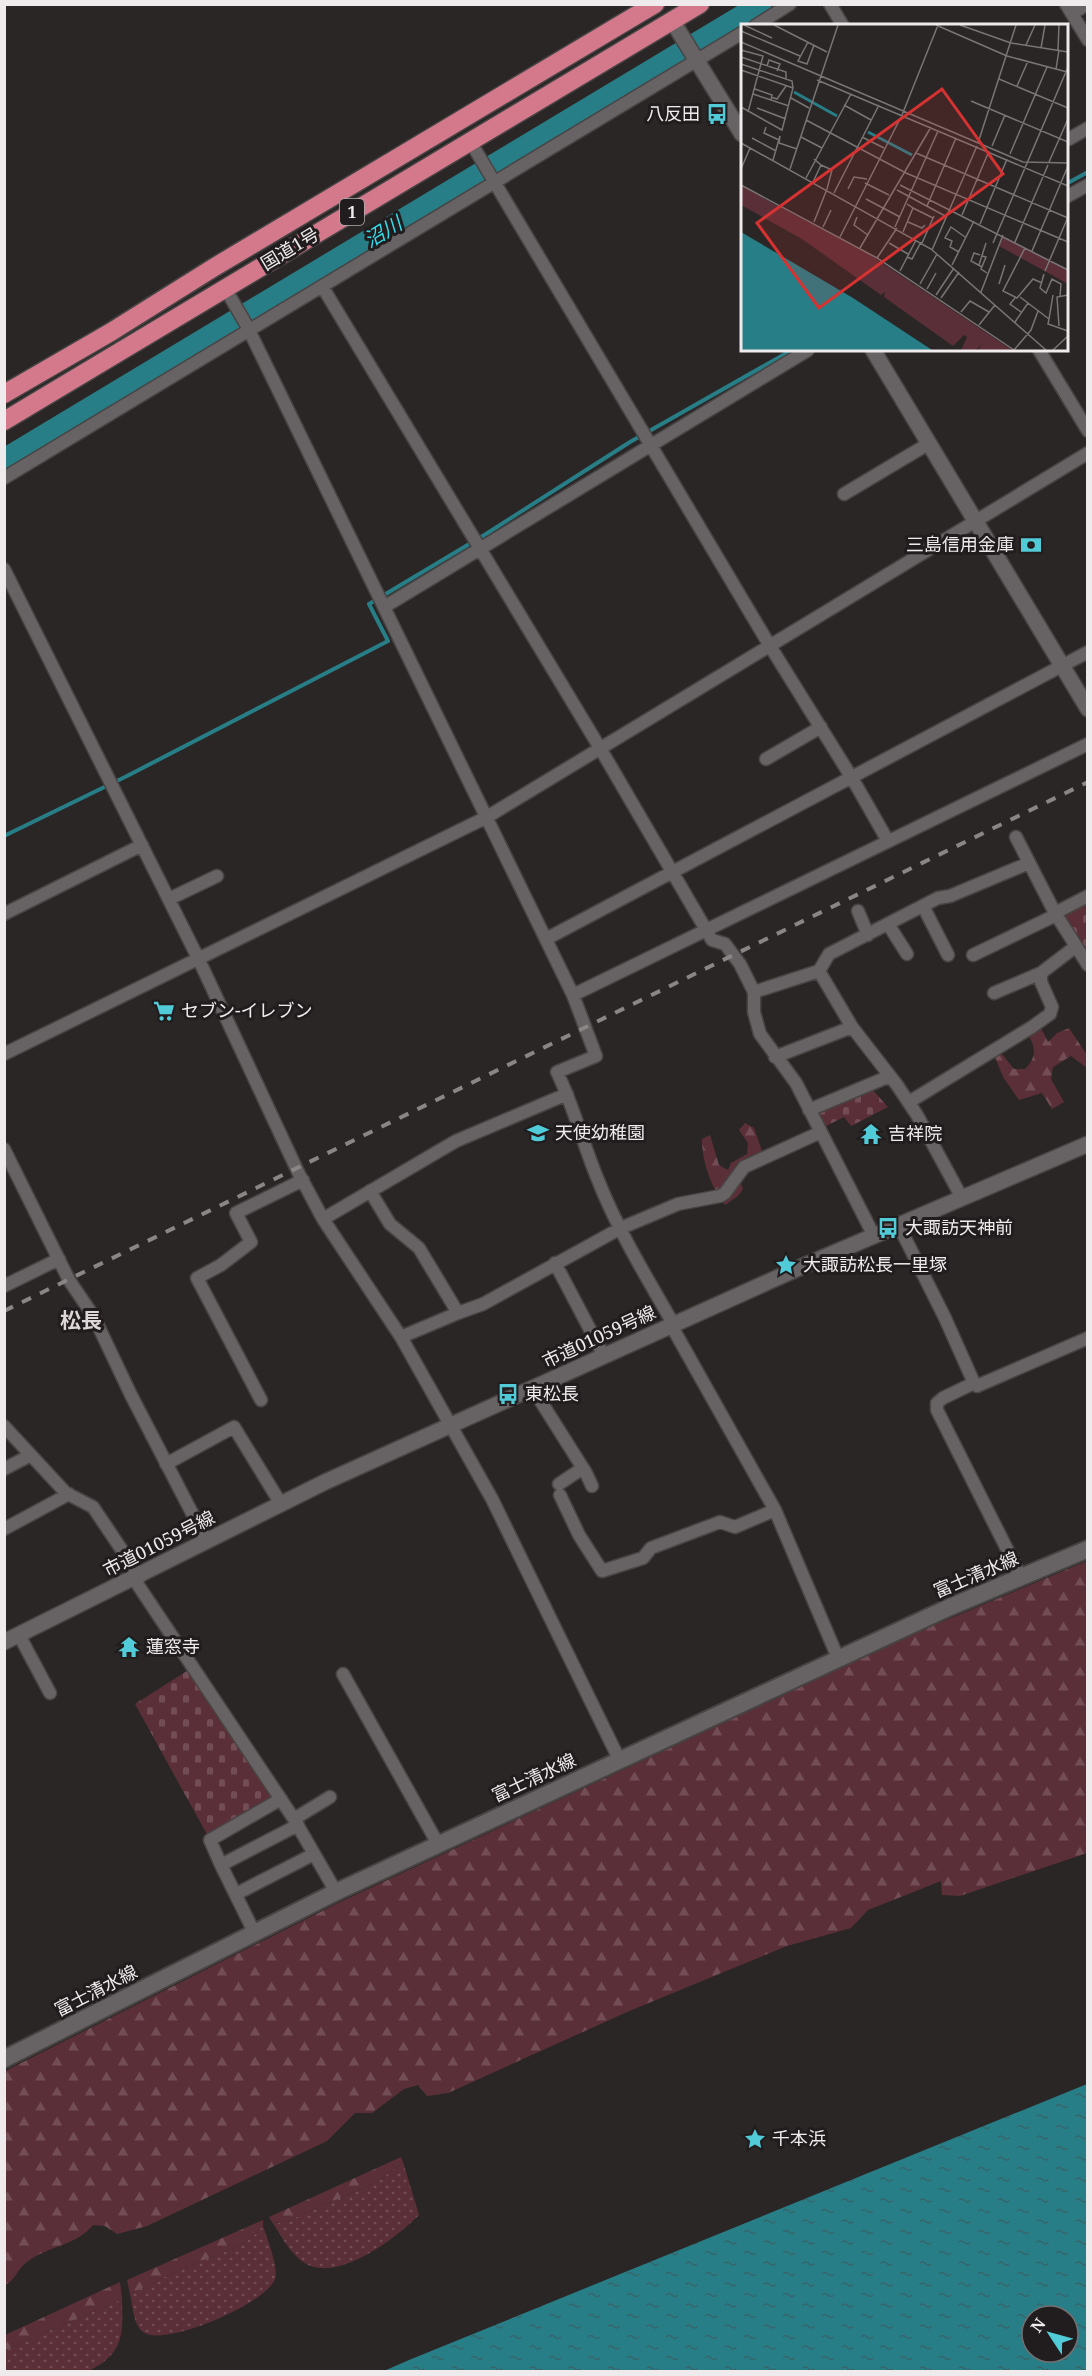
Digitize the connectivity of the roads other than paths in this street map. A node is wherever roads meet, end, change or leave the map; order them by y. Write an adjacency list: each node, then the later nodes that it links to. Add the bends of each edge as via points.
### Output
1 (655, 4): 27 (highway, 国道1号 / 1)
2 (660, 4): 10 (main road)
3 (700, 4): 10 (highway, 国道1号 / 1)
4 (789, 4): 8 (street)
5 (830, 4): 9 (street)
6 (1087, 4): 7 (street)
7 (1069, 9): 12 (street)
8 (758, 24)
9 (842, 24)
10 (677, 28): 13 (street); 17 (highway, 国道1号 / 1)
11 (741, 34): 13 (street)
12 (1088, 40)
13 (697, 59): 15 (street); 18 (street)
14 (1088, 128): 16 (street)
15 (741, 132)
16 (1069, 139)
17 (470, 141): 18 (street); 22 (highway, 国道1号 / 1)
18 (494, 180): 21 (street); 30 (street)
19 (1088, 185): 20 (street)
20 (1068, 196)
21 (322, 286): 23 (street); 36 (street)
22 (229, 296): 23 (street); 28 (highway, 国道1号 / 1)
23 (248, 328): 33 (street); 38 (street)
24 (806, 351): 30 (street)
25 (874, 351): 31 (street)
26 (1040, 351): 29 (street)
27 (4, 394)
28 (4, 421)
29 (1088, 431)
30 (652, 444): 36 (street); 39 (street)
31 (928, 444): 34 (street); 35 (street)
32 (1088, 453): 35 (street)
33 (4, 478)
34 (843, 494)
35 (975, 522): 39 (street); 41 (street)
36 (479, 550): 38 (street); 45 (street)
37 (4, 569): 51 (street)
38 (384, 607): 48 (street)
39 (770, 646): 43 (street); 45 (street)
40 (1088, 652): 41 (street)
41 (1061, 666): 42 (street); 47 (street)
42 (1088, 709)
43 (820, 727): 46 (street); 47 (street)
44 (1088, 744): 50 (street)
45 (600, 748): 48 (street); 53 (street)
46 (766, 759)
47 (852, 777): 50 (street); 53 (street)
48 (487, 818): 64 (street); 69 (street)
49 (1016, 837): 52 (street)
50 (888, 840): 62 (street)
51 (142, 845): 56 (street); 59 (street)
52 (1029, 863): 57 (street); 60 (street)
53 (672, 873): 62 (street); 64 (street)
54 (217, 876): 56 (street)
55 (1088, 896): 60 (street)
56 (169, 900): 69 (street)
57 (923, 906): 61 (street); 68 (street)
58 (858, 911): 63 (street)
59 (4, 914)
60 (1055, 914): 65 (street); 67 (street)
61 (888, 924): 63 (street); 66 (street)
62 (707, 931): 73 (street, via 712,940 725,944 734,955); 75 (street)
63 (868, 934): 71 (street, via 829,954)
64 (546, 939): 75 (street)
65 (1075, 947): 70 (street); 72 (street)
66 (907, 954)
67 (973, 955)
68 (948, 956)
69 (199, 960): 77 (street); 86 (street)
70 (1088, 965)
71 (819, 971): 73 (street); 76 (street)
72 (1041, 973): 74 (street); 81 (street, via 1052,1007 1050,1014)
73 (754, 992): 78 (street, via 760,1034)
74 (994, 993)
75 (573, 995): 80 (street, via 596,1056 557,1072)
76 (852, 1027): 78 (street); 79 (street)
77 (4, 1054)
78 (775, 1057): 82 (street, via 796,1083)
79 (890, 1076): 81 (street); 82 (street)
80 (567, 1094): 87 (street, via 456,1141); 91 (street, via 596,1178)
81 (909, 1102): 88 (street)
82 (809, 1110): 83 (street)
83 (821, 1132): 91 (street, via 744,1167 725,1194 678,1204); 92 (street)
84 (1088, 1144): 88 (street, 市道01059号線)
85 (4, 1149): 93 (street)
86 (303, 1180): 89 (street); 103 (street, via 236,1213 251,1242 197,1278)
87 (370, 1191): 89 (street); 96 (street, via 390,1224 419,1248)
88 (962, 1198): 90 (street, 市道01059号線)
89 (323, 1219): 98 (street)
90 (899, 1226): 92 (street, 市道01059号線); 101 (street)
91 (621, 1228): 94 (street); 97 (street)
92 (874, 1236): 97 (street, 市道01059号線)
93 (59, 1259): 95 (street); 107 (street, via 94,1317)
94 (555, 1263): 96 (street, via 483,1304); 100 (street)
95 (4, 1286)
96 (458, 1313): 98 (street)
97 (671, 1325): 100 (street, 市道01059号線); 113 (street)
98 (401, 1337): 105 (street)
99 (1088, 1338): 101 (street, via 977,1386)
100 (604, 1356): 102 (street, 市道01059号線)
101 (974, 1383): 117 (street, via 943,1398 937,1403 937,1410)
102 (533, 1389): 105 (street, 市道01059号線); 108 (street)
103 (261, 1400)
104 (4, 1426): 106 (street)
105 (451, 1426): 112 (street, 市道01059号線); 124 (street, via 513,1540)
106 (31, 1455): 109 (street); 111 (street)
107 (166, 1464): 112 (street, via 234,1428); 115 (street)
108 (583, 1468): 110 (street); 113 (street, via 559,1490 579,1535 602,1572 643,1558 651,1548 720,1522 735,1527)
109 (4, 1469)
110 (592, 1486)
111 (69, 1494): 114 (street); 118 (street, via 93,1507)
112 (281, 1504): 115 (street, 市道01059号線)
113 (775, 1510): 121 (street)
114 (4, 1528)
115 (207, 1542): 118 (street, 市道01059号線)
116 (1088, 1549): 117 (main road, 富士清水線)
117 (1021, 1576): 121 (main road, 富士清水線)
118 (137, 1578): 119 (street, 市道01059号線); 126 (street)
119 (20, 1635): 120 (street, 市道01059号線); 123 (street)
120 (4, 1642)
121 (838, 1658): 124 (main road, 富士清水線)
122 (343, 1674): 128 (street)
123 (50, 1692)
124 (620, 1761): 128 (main road, 富士清水線)
125 (330, 1797): 127 (street)
126 (281, 1799): 127 (street); 130 (street, via 210,1840)
127 (296, 1822): 129 (street); 130 (street)
128 (438, 1844): 131 (main road, 富士清水線)
129 (314, 1854): 131 (street); 132 (street)
130 (221, 1865): 132 (street)
131 (334, 1893): 133 (main road, 富士清水線)
132 (236, 1894): 133 (street)
133 (254, 1932): 134 (main road, 富士清水線)
134 (4, 2059)

